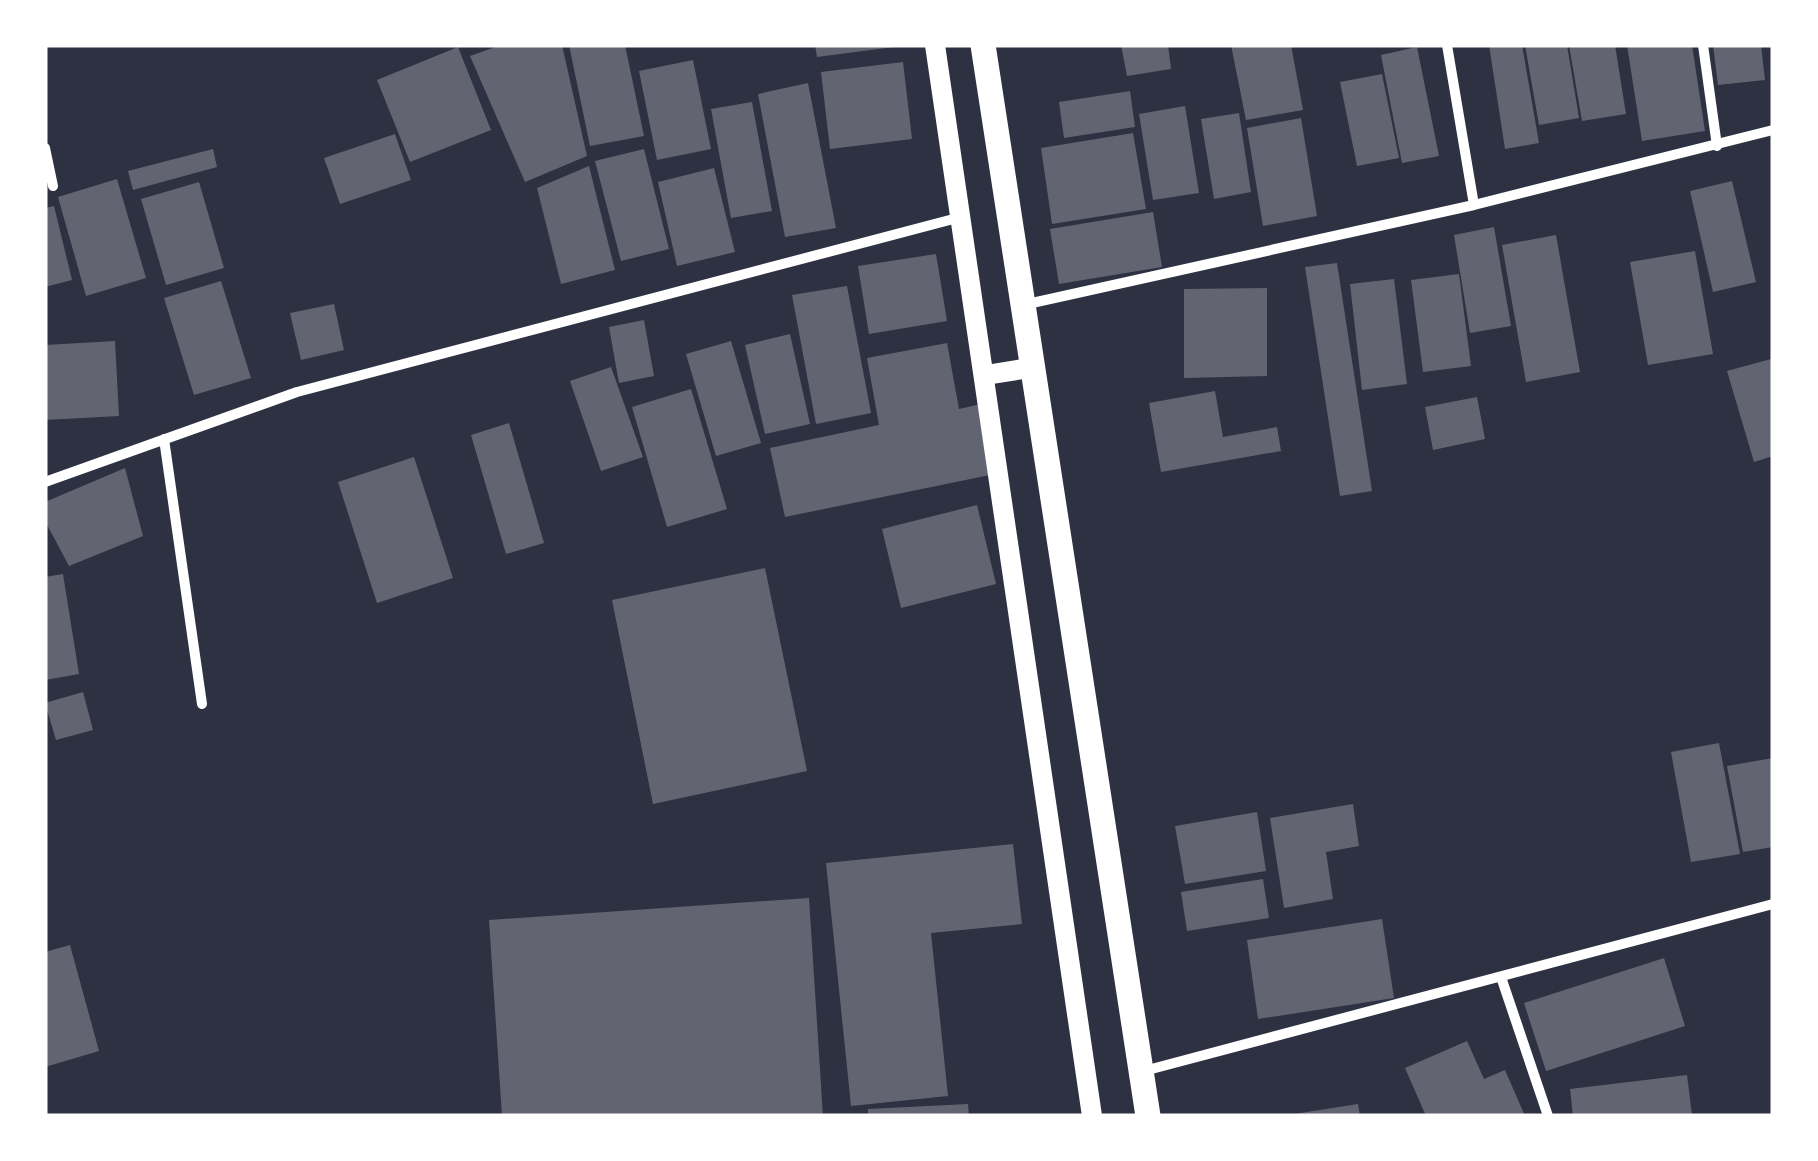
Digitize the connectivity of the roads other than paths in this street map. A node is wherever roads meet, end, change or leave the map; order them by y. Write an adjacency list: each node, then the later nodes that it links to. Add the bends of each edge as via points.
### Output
1 (935, 45): 10 (main road)
2 (983, 45): 11 (main road)
3 (1447, 45): 9 (street)
4 (1703, 45): 6 (street)
5 (1773, 130): 6 (street)
6 (1717, 146): 9 (street)
7 (45, 148): 8 (street)
8 (53, 186)
9 (1474, 206): 11 (street)
10 (962, 217): 13 (main road); 14 (street, via 388,366)
11 (1022, 305): 12 (main road)
12 (1035, 367): 13 (main road); 19 (main road)
13 (986, 376): 20 (main road)
14 (164, 439): 15 (street); 16 (street)
15 (45, 482)
16 (202, 704)
17 (1773, 904): 18 (street)
18 (1502, 977): 19 (street); 22 (street)
19 (1144, 1071): 21 (main road)
20 (1092, 1116)
21 (1148, 1116)
22 (1548, 1116)

